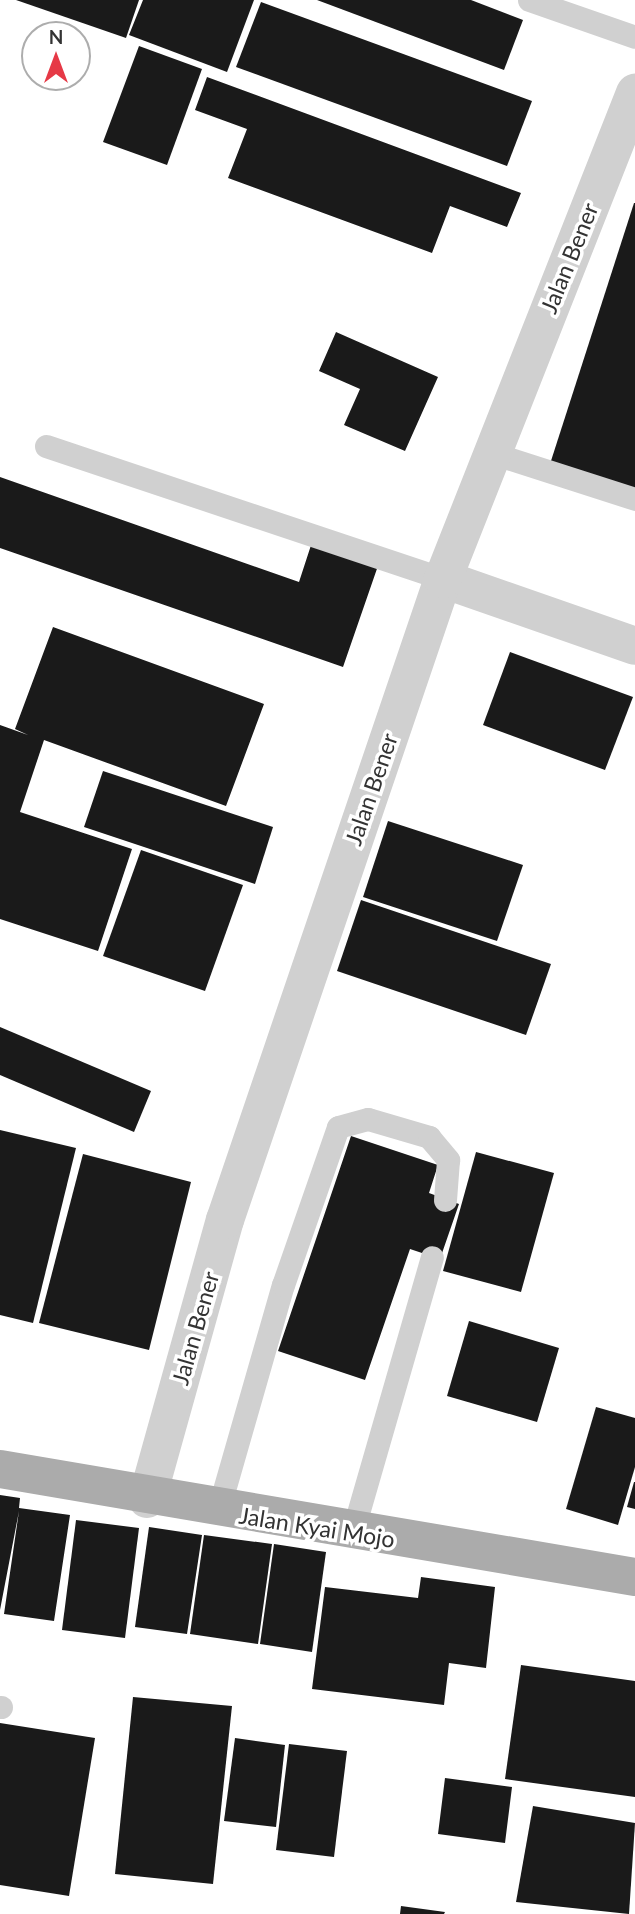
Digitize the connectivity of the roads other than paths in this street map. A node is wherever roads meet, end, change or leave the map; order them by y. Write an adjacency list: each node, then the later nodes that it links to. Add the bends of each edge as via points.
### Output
1 (529, 0): 2 (lane)
2 (635, 37)
3 (635, 93): 5 (street, Jalan Bener)
4 (46, 446): 7 (lane)
5 (492, 453): 6 (lane); 7 (street, Jalan Bener)
6 (635, 499)
7 (443, 579): 8 (street); 12 (street, Jalan Bener, via 225,1220)
8 (635, 646)
9 (445, 1200): 13 (lane, via 448,1160 429,1136 368,1119 338,1127 283,1285)
10 (432, 1256): 14 (lane)
11 (0, 1469): 12 (main road, Jalan Kyai Mojo)
12 (147, 1499): 13 (main road, Jalan Kyai Mojo)
13 (218, 1511): 14 (main road, Jalan Kyai Mojo)
14 (352, 1534): 15 (main road, Jalan Kyai Mojo)
15 (635, 1577)

